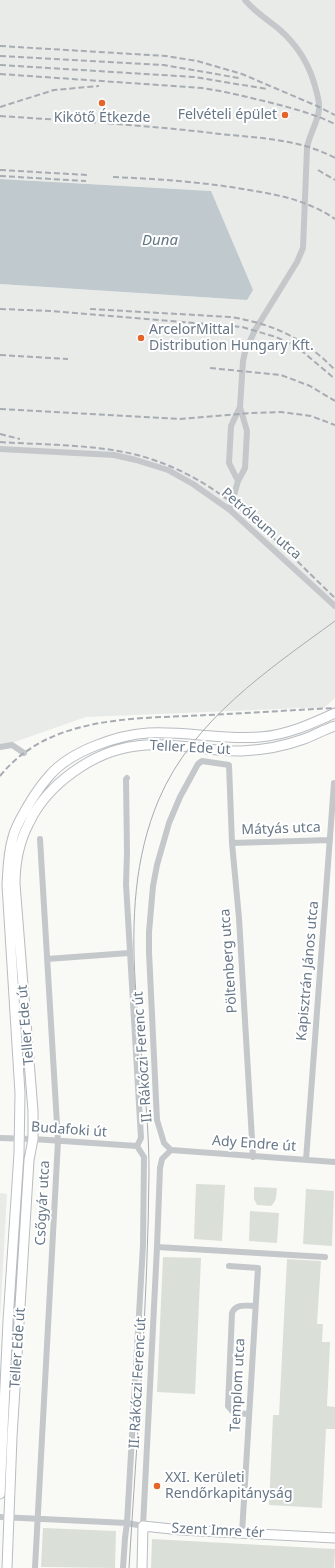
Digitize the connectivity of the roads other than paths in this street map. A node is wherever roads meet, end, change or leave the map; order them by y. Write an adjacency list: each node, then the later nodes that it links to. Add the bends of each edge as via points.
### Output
1 (245, 0): 2 (street, via 285,35 300,53 311,73 319,109 307,148 303,248 245,352)
2 (240, 407): 4 (street, via 247,431 245,468); 4 (street, via 231,426 229,463)
3 (0, 449): 5 (street, Petróleum utca, via 114,454 168,470)
4 (238, 481): 5 (street)
5 (230, 510): 6 (street, Petróleum utca)
6 (335, 606)
7 (335, 713): 20 (main road, Teller Ede út, via 289,732 261,737 228,738 164,733 130,735 107,741 73,757 51,774 32,799 13,836 8,860 7,885 20,1093)
8 (335, 726): 21 (main road, Teller Ede út, via 303,740 242,751 164,746 136,746 113,751 74,771 44,799 29,822 17,856 15,884)
9 (0, 747): 10 (street, via 12,745)
10 (24, 753)
11 (229, 765): 16 (street, Pöltenberg utca); 24 (street, II. Rákóczi Ferenc út, via 202,761 198,764 180,797 170,823 153,886 149,952 157,1120 164,1143)
12 (128, 778): 17 (street, II. Rákóczi Ferenc út, via 126,884)
13 (334, 783): 15 (street, Kapisztrán János utca)
14 (40, 839): 18 (street, Csőgyár utca)
15 (330, 840): 16 (street, Mátyás utca); 26 (street, Kapisztrán János utca)
16 (232, 843): 25 (street, Pöltenberg utca)
17 (129, 953): 18 (street); 23 (street, II. Rákóczi Ferenc út, via 141,1138)
18 (47, 959): 22 (street, Csőgyár utca)
19 (0, 1138): 20 (street, Budafoki út)
20 (19, 1139): 21 (street, Budafoki út); 33 (main road, Teller Ede út)
21 (33, 1139): 22 (street, Budafoki út); 35 (main road, Teller Ede út, via 29,1160 12,1437)
22 (58, 1141): 23 (street, Budafoki út); 36 (street, Csőgyár utca)
23 (137, 1146): 37 (street, II. Rákóczi Ferenc út, via 144,1157 143,1245)
24 (171, 1150): 25 (street, Ady Endre út); 28 (street, II. Rákóczi Ferenc út, via 162,1159 160,1168)
25 (253, 1157): 26 (street, Ady Endre út)
26 (306, 1160): 27 (street, Ady Endre út)
27 (335, 1162)
28 (157, 1247): 29 (street); 38 (street, II. Rákóczi Ferenc út)
29 (325, 1257)
30 (229, 1266): 31 (street, Templom utca, via 258,1268)
31 (255, 1306): 32 (street, Templom utca); 32 (street, via 240,1306 232,1313 228,1406 234,1413)
32 (248, 1414): 39 (street, Templom utca)
33 (0, 1494)
34 (0, 1517): 35 (street)
35 (10, 1517): 36 (street); 41 (main road, Teller Ede út)
36 (38, 1519): 37 (street); 42 (street, Csőgyár utca)
37 (127, 1523): 38 (street); 43 (street)
38 (143, 1526): 39 (main road, Szent Imre tér); 44 (main road)
39 (242, 1533): 40 (main road, Szent Imre tér)
40 (335, 1538)
41 (7, 1568)
42 (35, 1568)
43 (123, 1568)
44 (142, 1568)

